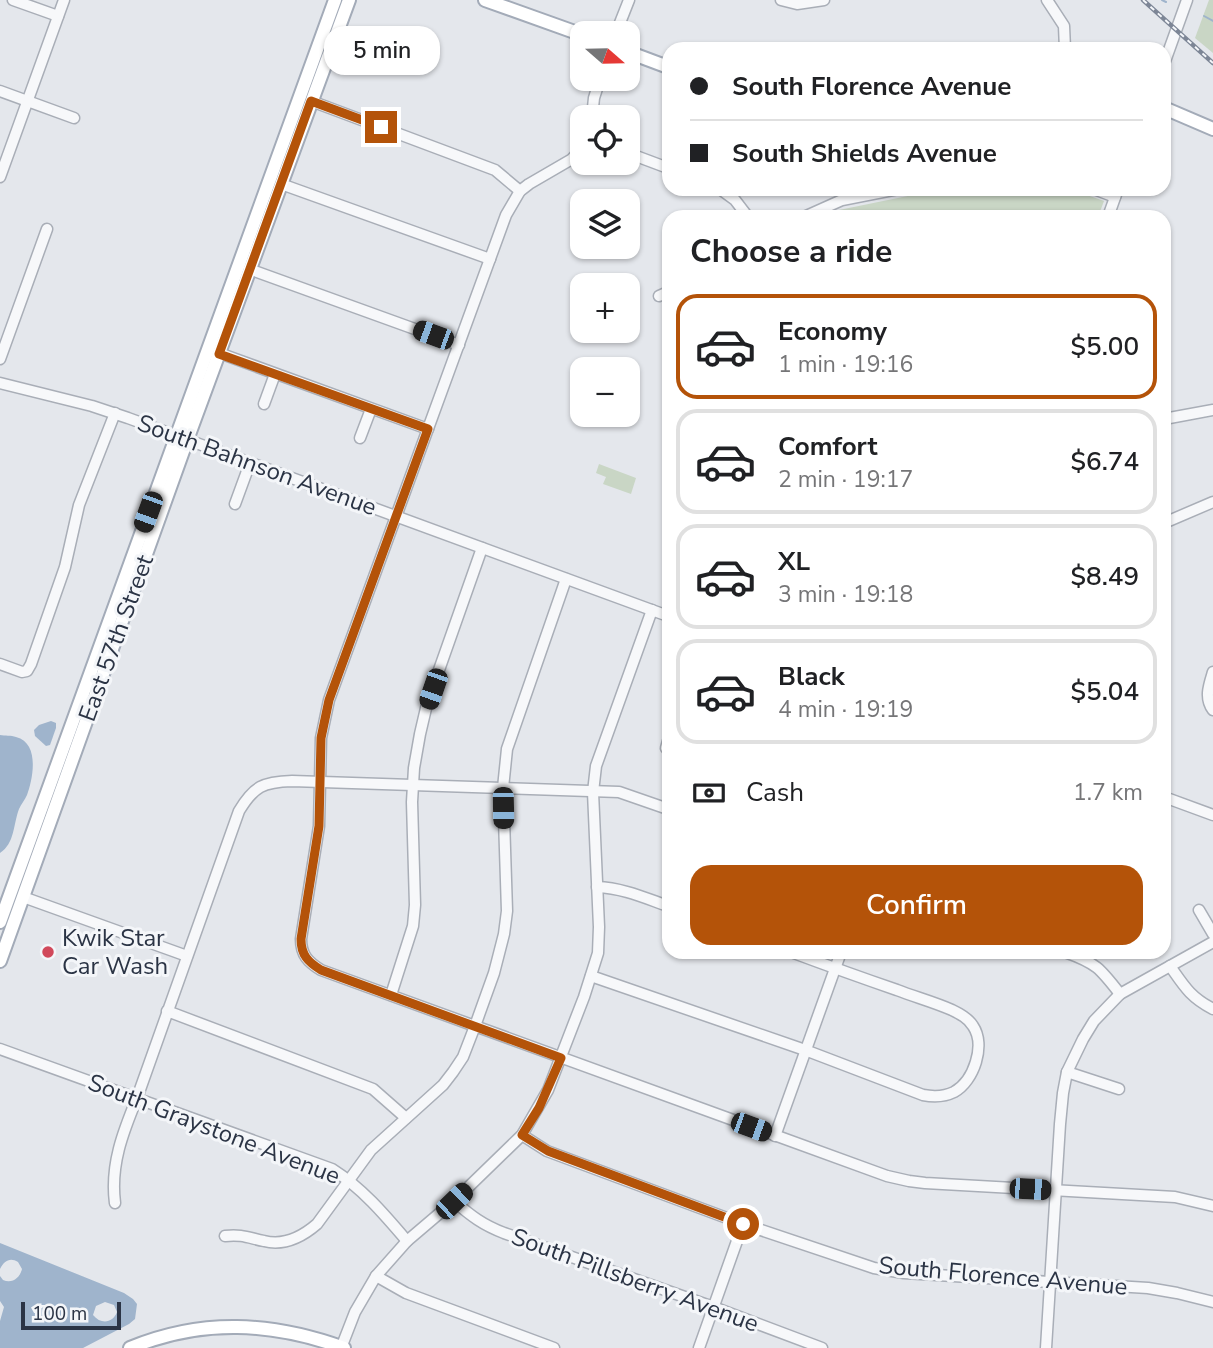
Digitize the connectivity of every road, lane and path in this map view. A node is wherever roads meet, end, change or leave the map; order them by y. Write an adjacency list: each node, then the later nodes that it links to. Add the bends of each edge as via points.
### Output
1 (13, 0): 11 (street)
2 (64, 0): 11 (street)
3 (335, 0): 48 (main road, East 57th Street)
4 (349, 0): 20 (main road, East 57th Street)
5 (485, 0): 13 (main road)
6 (629, 0): 12 (street)
7 (780, 0): 8 (street, via 797,4)
8 (824, 0)
9 (1047, 0): 14 (street, via 1063,26)
10 (1187, 0): 15 (street)
11 (58, 16): 19 (street)
12 (621, 21)
13 (570, 31)
14 (1064, 42)
15 (1171, 45)
16 (640, 56): 17 (main road)
17 (662, 65)
18 (0, 91): 19 (street)
19 (27, 101): 22 (street); 27 (street)
20 (311, 101): 28 (main road, East 57th Street); 29 (street, via 495,170)
21 (1171, 111): 23 (main road)
22 (74, 118)
23 (1213, 129)
24 (640, 158): 26 (street)
25 (570, 160): 29 (street)
26 (662, 166)
27 (0, 177)
28 (281, 184): 35 (street); 36 (main road, East 57th Street)
29 (520, 191): 35 (street)
30 (729, 196): 32 (street)
31 (862, 196): 33 (street)
32 (742, 210)
33 (820, 210)
34 (47, 229): 39 (street)
35 (490, 259): 37 (street)
36 (249, 269): 37 (street); 38 (main road, East 57th Street)
37 (459, 345): 47 (street)
38 (219, 354): 40 (street); 48 (main road, East 57th Street)
39 (0, 359)
40 (275, 374): 42 (street); 43 (street)
41 (0, 383): 45 (street, South Bahnson Avenue)
42 (264, 404)
43 (371, 409): 47 (street); 49 (street)
44 (1213, 410): 46 (street)
45 (115, 413): 48 (street, South Bahnson Avenue); 59 (street, via 79,505 65,567 31,664 22,672)
46 (1171, 418)
47 (428, 429): 53 (street)
48 (181, 438): 50 (street, South Bahnson Avenue); 70 (main road, East 57th Street); 73 (main road, East 57th Street)
49 (360, 438)
50 (250, 463): 52 (street); 53 (street, South Bahnson Avenue)
51 (1213, 502): 54 (street)
52 (235, 504)
53 (396, 517): 55 (street, South Bahnson Avenue); 62 (street, via 329,700 321,738)
54 (1171, 520)
55 (482, 548): 56 (street, South Bahnson Avenue); 63 (street, via 427,704)
56 (566, 579): 57 (street, South Bahnson Avenue); 64 (street, via 510,737)
57 (652, 610): 58 (street, South Bahnson Avenue); 65 (street, via 600,752)
58 (662, 614)
59 (0, 664)
60 (1213, 672): 61 (street, via 1208,688)
61 (1213, 710)
62 (320, 782): 63 (street); 76 (street, via 271,781 248,796); 85 (street, via 319,826 301,949 321,970)
63 (413, 785): 64 (street); 85 (street, via 413,926)
64 (503, 788): 65 (street); 88 (street, via 507,911 494,973)
65 (593, 792): 67 (street, via 619,792); 69 (street)
66 (1171, 800): 68 (street)
67 (662, 807)
68 (1213, 815)
69 (597, 887): 71 (street, via 628,891); 83 (street, via 598,953)
70 (23, 897): 76 (street); 80 (main road, East 57th Street)
71 (662, 904)
72 (1199, 911): 74 (street)
73 (0, 922)
74 (1213, 933)
75 (1213, 942): 81 (street)
76 (187, 956): 87 (street)
77 (810, 959): 82 (street)
78 (838, 959): 82 (street)
79 (1082, 959): 84 (street, via 1102,971)
80 (0, 961)
81 (1170, 966): 84 (street); 86 (street, via 1193,997)
82 (835, 968): 90 (street); 90 (street, via 965,1017 978,1039 974,1065 960,1088 934,1097)
83 (591, 976): 90 (street); 91 (street)
84 (1120, 994): 92 (street, via 1094,1021)
85 (391, 995): 88 (street)
86 (1213, 1009)
87 (167, 1011): 94 (street); 95 (street, via 373,1088)
88 (475, 1026): 91 (street); 95 (street, via 453,1072)
89 (0, 1049): 94 (street, South Graystone Avenue)
90 (805, 1050): 97 (street)
91 (561, 1058): 96 (street); 97 (street)
92 (1067, 1072): 93 (street); 99 (street)
93 (1119, 1089)
94 (137, 1098): 98 (street, South Graystone Avenue, via 332,1169); 101 (street, via 121,1137 114,1175)
95 (406, 1118): 98 (street, via 371,1150)
96 (522, 1135): 100 (street); 103 (street, South Florence Avenue, via 548,1151)
97 (775, 1136): 99 (street, via 909,1181)
98 (348, 1180): 104 (street, via 317,1224 300,1236 277,1243 239,1234); 105 (street, South Graystone Avenue)
99 (1057, 1191): 102 (street, via 1175,1197); 107 (street)
100 (454, 1201): 105 (street); 109 (street, South Pillsberry Avenue, via 483,1224 504,1233)
101 (115, 1203)
102 (1213, 1206)
103 (743, 1224): 107 (street, South Florence Avenue, via 874,1268); 109 (street)
104 (225, 1236)
105 (407, 1241): 106 (street)
106 (376, 1276): 111 (street, via 355,1312); 112 (street, via 406,1293)
107 (1050, 1282): 108 (street, South Florence Avenue, via 1148,1288); 115 (street)
108 (1213, 1302)
109 (713, 1307): 113 (street); 114 (street, South Pillsberry Avenue)
110 (130, 1348): 111 (main road, via 181,1332 233,1327 289,1332)
111 (342, 1348)
112 (554, 1348)
113 (699, 1348)
114 (822, 1348)
115 (1046, 1348)

